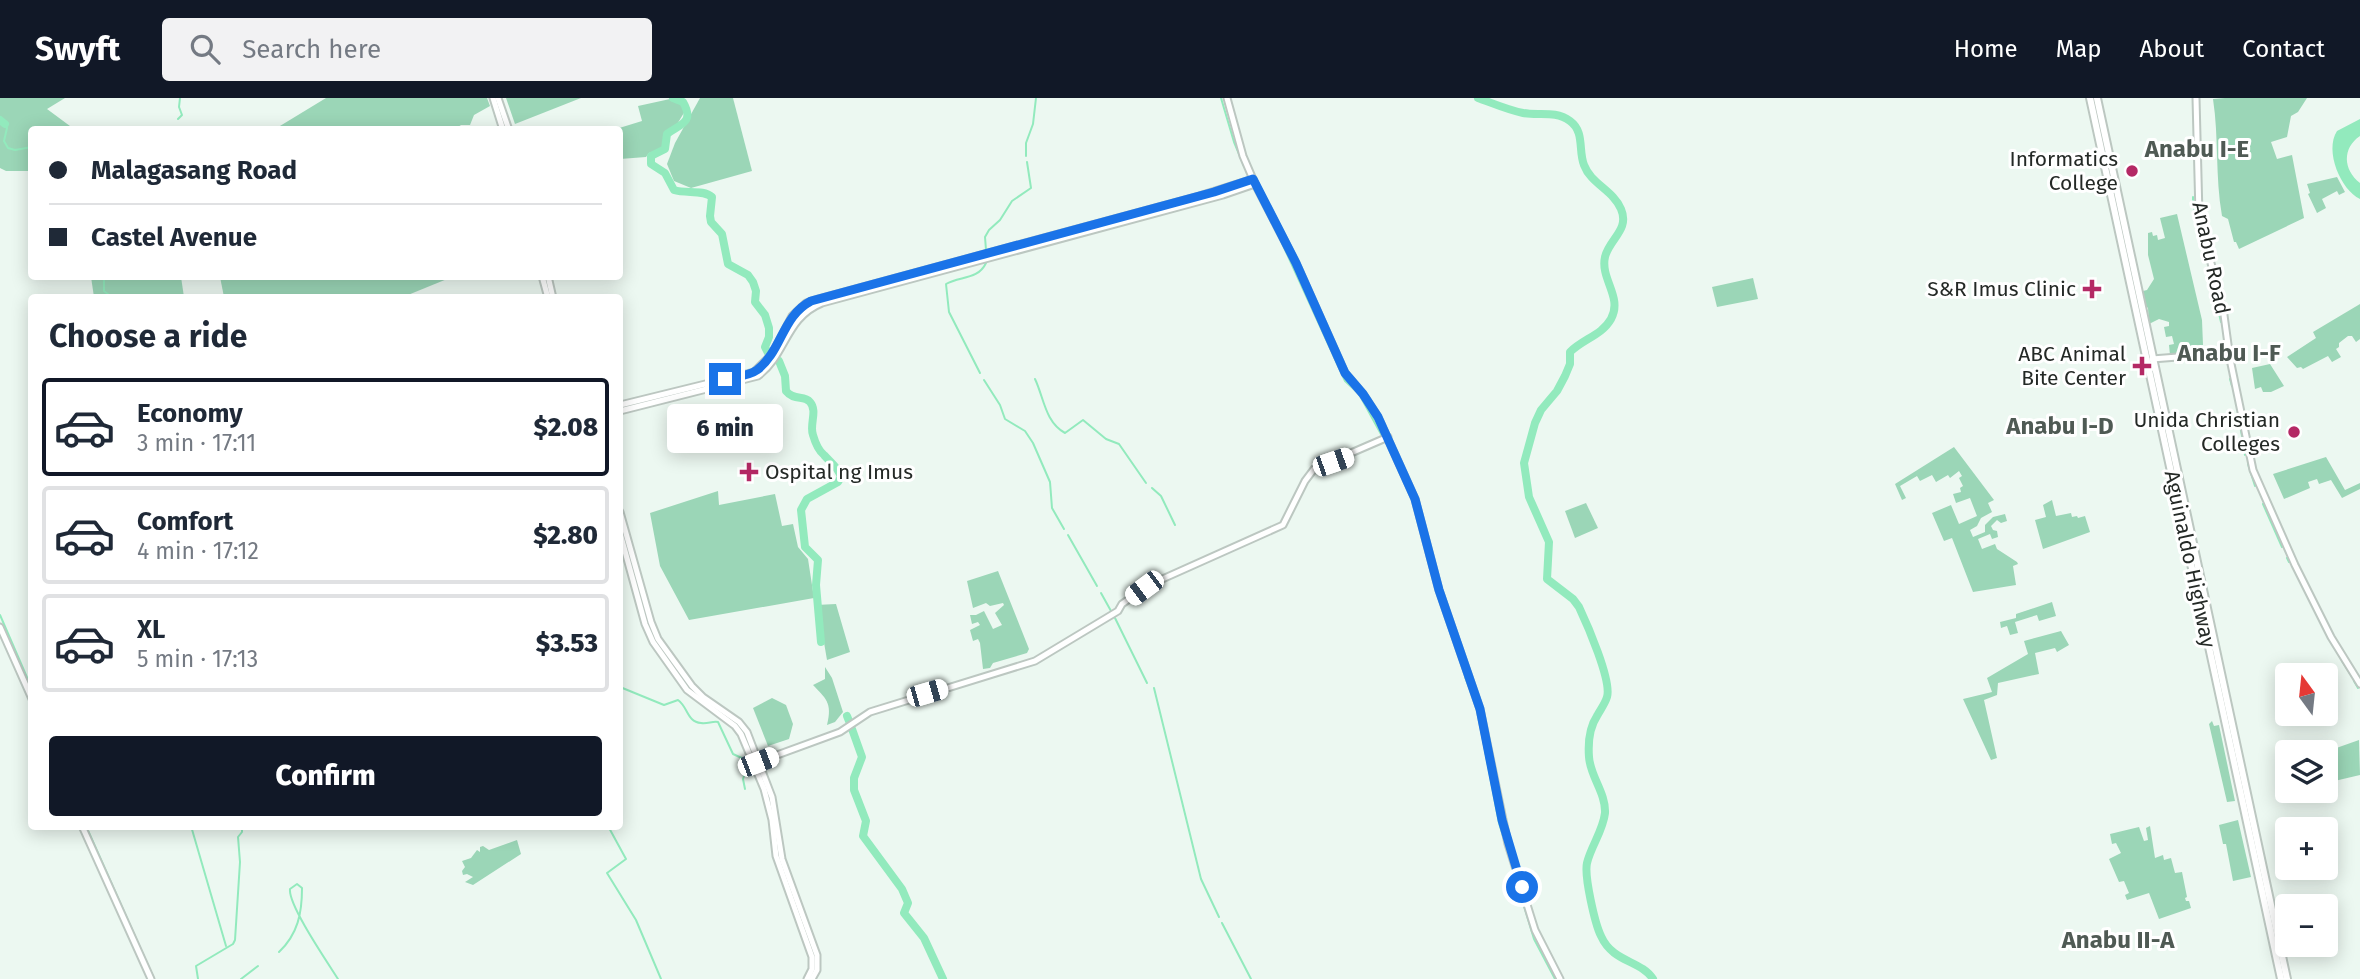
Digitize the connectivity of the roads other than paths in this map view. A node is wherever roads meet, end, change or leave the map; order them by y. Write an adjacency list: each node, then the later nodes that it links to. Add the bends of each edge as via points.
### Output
1 (496, 98): 6 (street)
2 (1227, 98): 7 (street)
3 (2090, 98): 9 (highway, Aguinaldo Highway)
4 (2097, 98): 9 (highway, Aguinaldo Highway)
5 (2196, 98): 8 (street, Anabu Road, via 2199,212)
6 (505, 126)
7 (1254, 181): 10 (street, via 1223,195 822,303 797,320 777,356 758,376); 11 (street, via 1345,373)
8 (2229, 354): 9 (street); 16 (street, Anabu Road, via 2258,484 2325,624)
9 (2149, 359): 12 (highway, Aguinaldo Highway)
10 (623, 407)
11 (1388, 437): 18 (street, via 1314,469 1283,525 1149,585 1118,611 1035,661 870,712 843,730); 23 (street, via 1415,499 1439,590 1480,709 1508,844 1535,930)
12 (2170, 452): 24 (highway, Aguinaldo Highway); 25 (highway, Aguinaldo Highway)
13 (623, 523): 18 (street, via 658,639 697,692 744,727)
14 (623, 544): 21 (street, via 653,642 687,690 741,734 766,798 776,856 812,957)
15 (0, 627): 17 (street)
16 (2360, 684)
17 (28, 690)
18 (758, 762): 22 (street, via 775,810 782,859 817,955)
19 (84, 830): 20 (street)
20 (151, 979)
21 (807, 979)
22 (812, 979)
23 (1560, 979)
24 (2281, 979)
25 (2287, 979)

